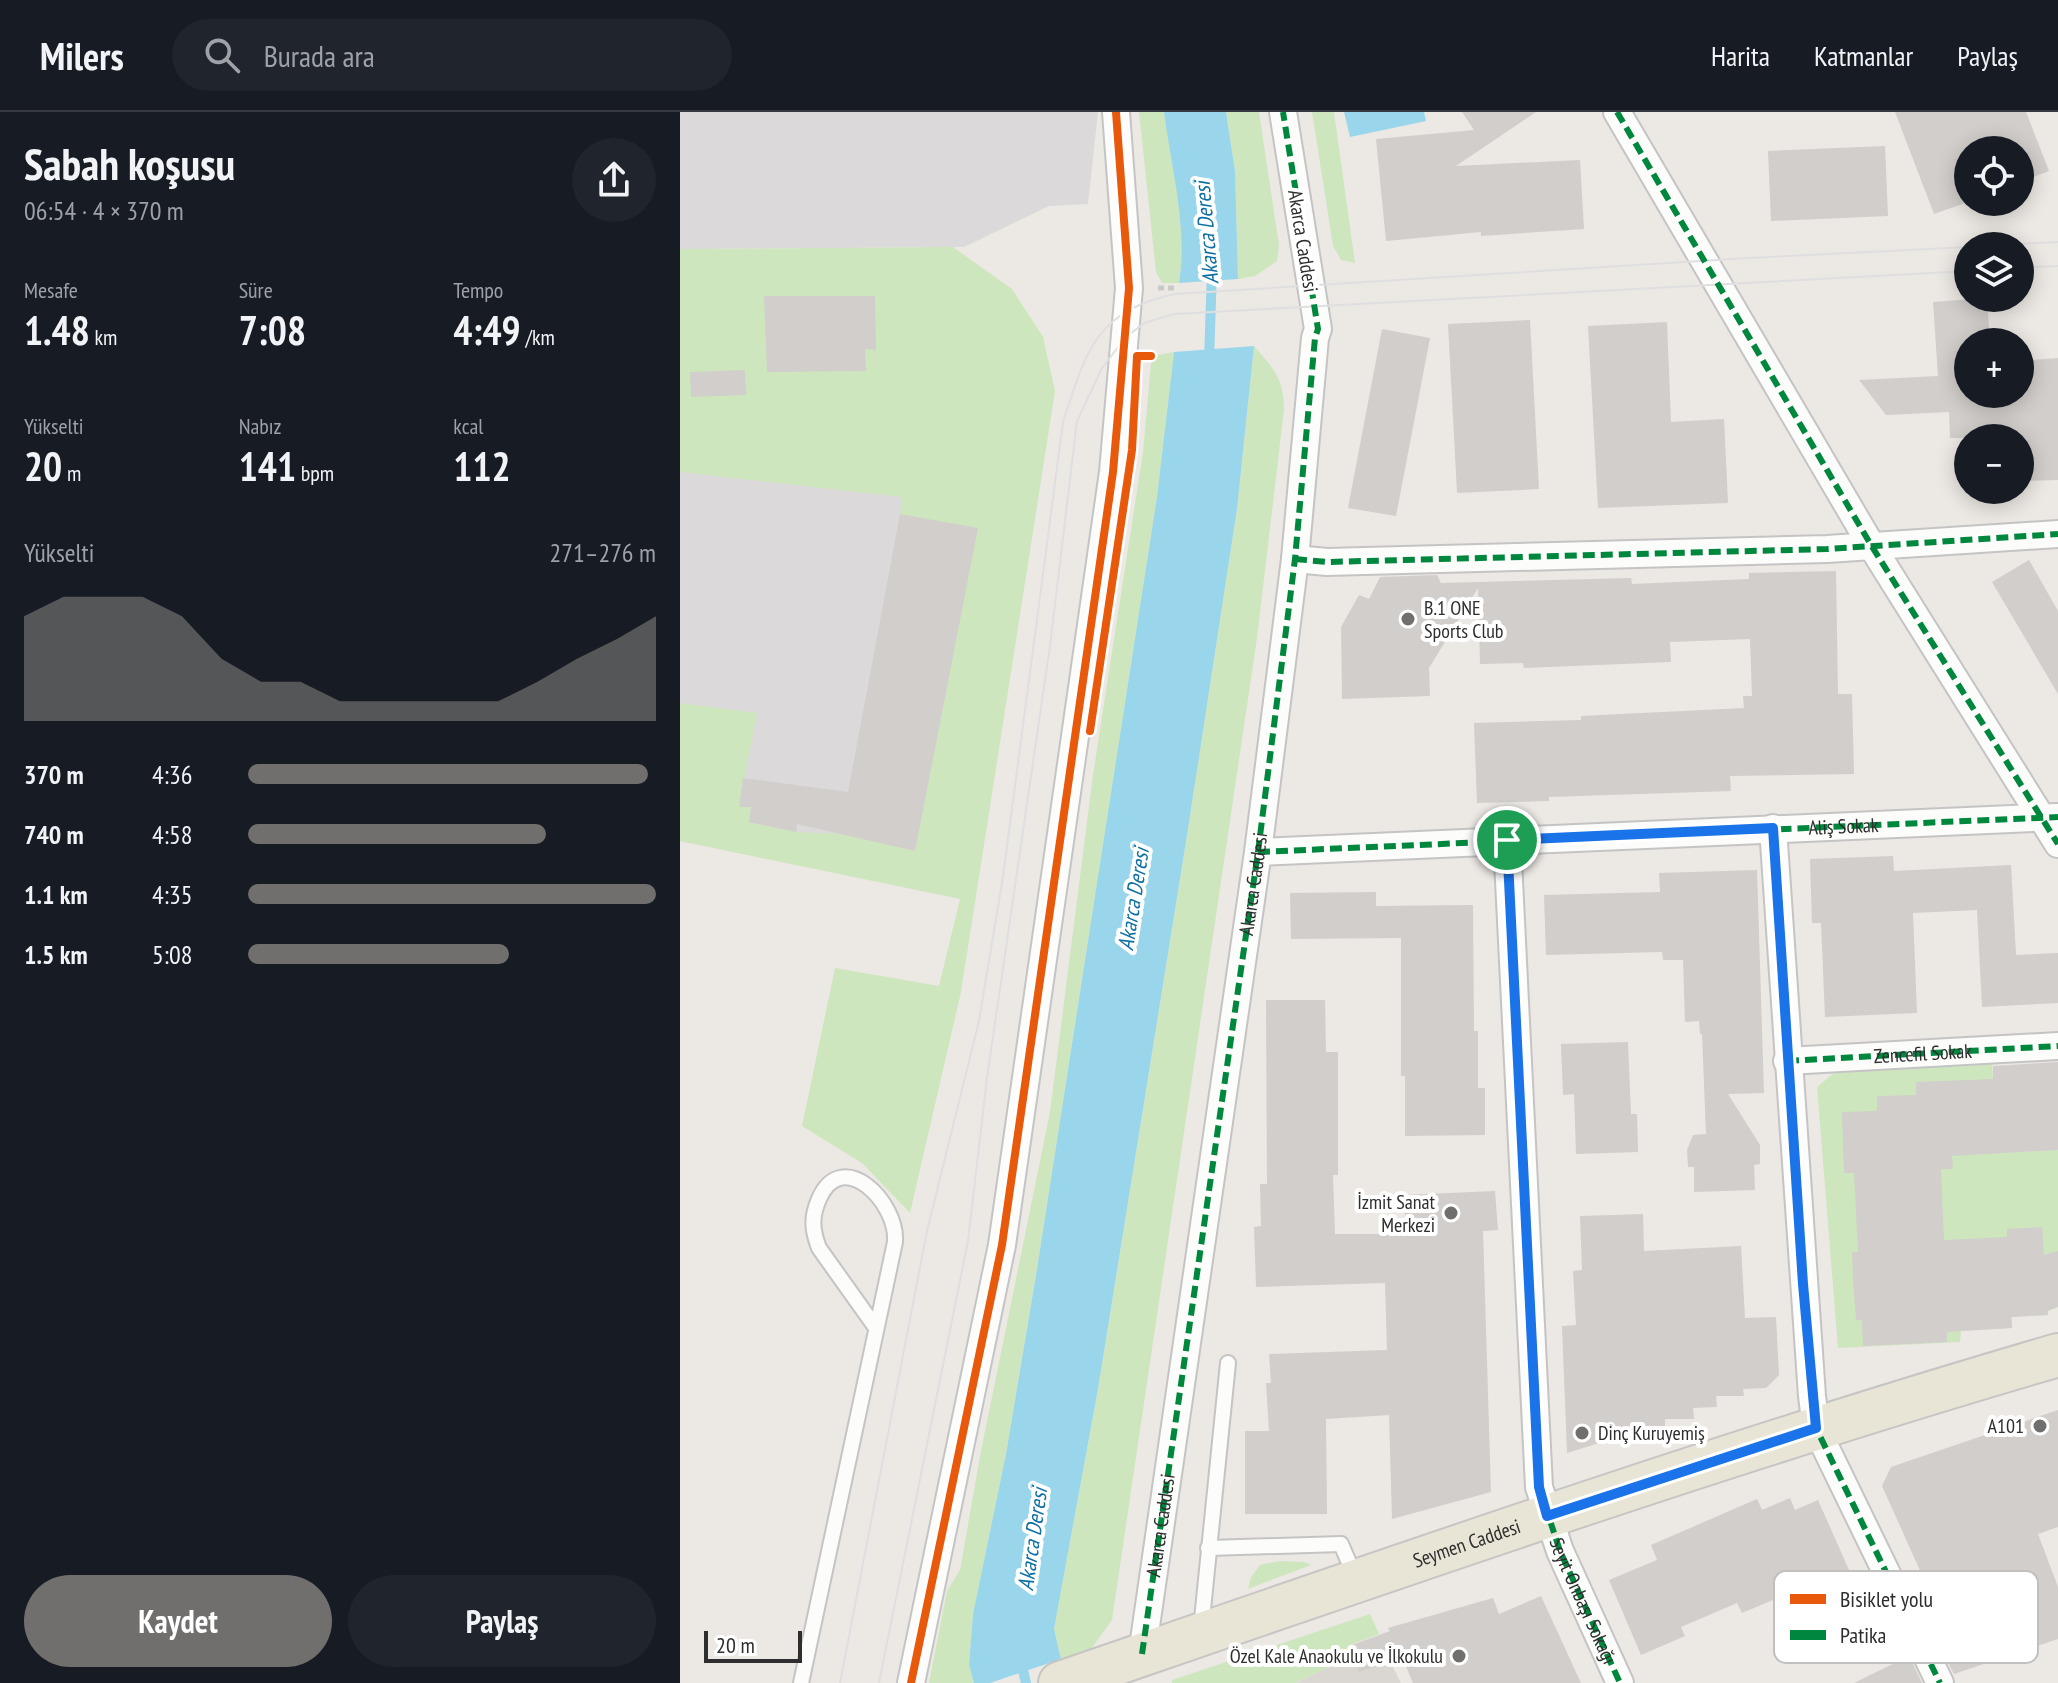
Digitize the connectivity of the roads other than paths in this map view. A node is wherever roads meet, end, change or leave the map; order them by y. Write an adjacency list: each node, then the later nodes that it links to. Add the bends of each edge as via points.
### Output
1 (1116, 112): 27 (street, via 1128,301 1113,472 1008,1204)
2 (1283, 112): 6 (street, Akarca Caddesi, via 1318,329)
3 (1617, 112): 5 (street)
4 (2058, 534): 5 (street)
5 (1871, 545): 6 (street); 7 (street)
6 (1295, 559): 11 (street, Akarca Caddesi)
7 (2051, 817): 8 (street, Aliş Sokak); 10 (street)
8 (1773, 828): 9 (street, Aliş Sokak); 13 (street)
9 (1507, 840): 11 (street, Aliş Sokak); 18 (street, Seyit Onbaşı Sokağı, via 1539,1487)
10 (2058, 844)
11 (1258, 852): 24 (street, Akarca Caddesi)
12 (2058, 1046): 13 (street, Zencefil Sokak)
13 (1787, 1061): 17 (street)
14 (876, 1328): 14 (lane, via 895,1242 893,1220 863,1182 831,1181 814,1211 813,1233); 26 (lane)
15 (2058, 1355): 17 (main road, Seymen Caddesi)
16 (1228, 1363): 19 (lane)
17 (1816, 1428): 18 (main road, Seymen Caddesi); 20 (street)
18 (1547, 1516): 21 (main road, Seymen Caddesi); 28 (street, Seyit Onbaşı Sokağı)
19 (1208, 1548): 21 (lane, via 1341,1544); 22 (lane)
20 (1886, 1571)
21 (1357, 1580): 22 (main road, Seymen Caddesi)
22 (1201, 1634): 24 (main road, Seymen Caddesi)
23 (1930, 1663): 29 (street)
24 (1140, 1669): 25 (main road, Seymen Caddesi)
25 (1079, 1676)
26 (801, 1683)
27 (911, 1683)
28 (1620, 1683)
29 (1940, 1683)

